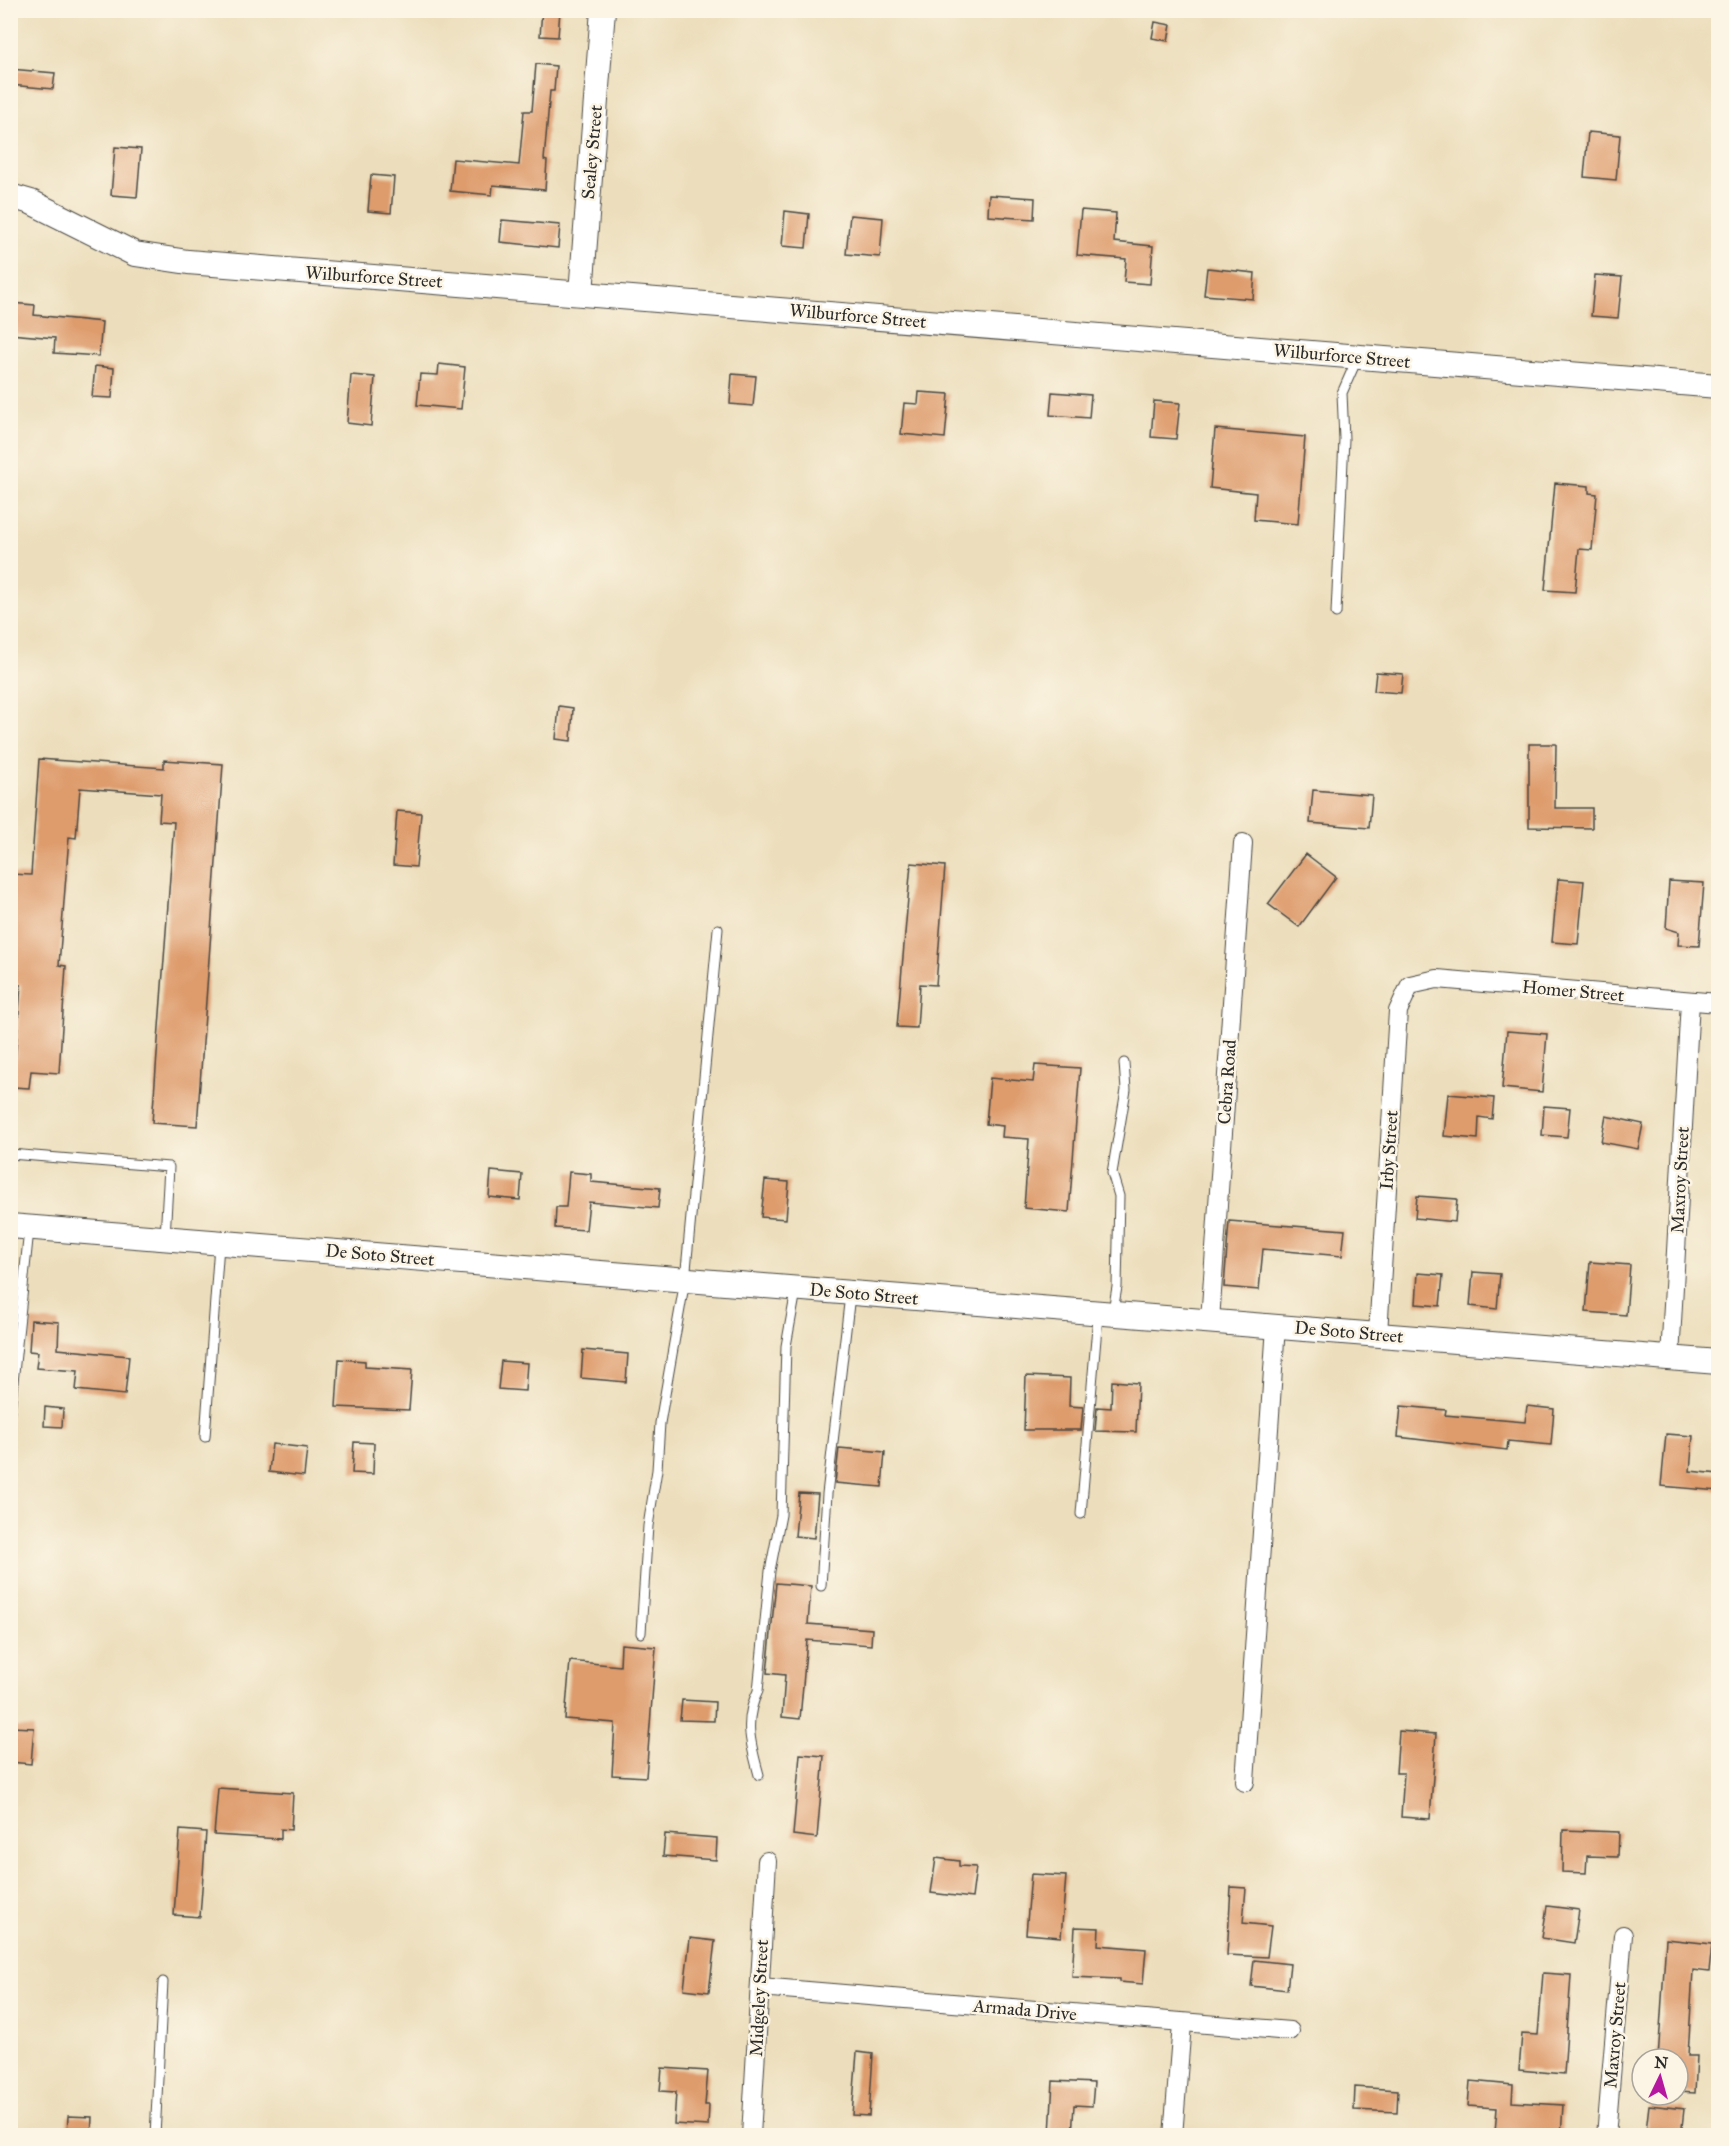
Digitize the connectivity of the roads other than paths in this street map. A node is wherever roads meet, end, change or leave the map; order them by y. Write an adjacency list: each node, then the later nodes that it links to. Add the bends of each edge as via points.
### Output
1 (603, 10): 3 (street, Sealey Street)
2 (10, 196): 3 (street, Wilburforce Street, via 31,202 135,254 188,262)
3 (581, 293): 4 (street, Wilburforce Street)
4 (1358, 357): 5 (street, Wilburforce Street); 6 (lane, via 1342,393 1344,439)
5 (1719, 386)
6 (1336, 613)
7 (1243, 843): 21 (street, Cebra Road)
8 (718, 929): 17 (lane)
9 (1427, 980): 10 (street, Homer Street); 23 (street, Irby Street, via 1410,986 1398,1011)
10 (1690, 1001): 11 (street, Homer Street); 24 (street, Maxroy Street)
11 (1719, 1003)
12 (1124, 1063): 20 (lane, via 1126,1090 1112,1173 1119,1196 1117,1287)
13 (10, 1154): 15 (lane, via 169,1167)
14 (20, 1226): 15 (street, De Soto Street); 26 (lane)
15 (165, 1238): 16 (street, De Soto Street)
16 (219, 1243): 17 (street, De Soto Street); 27 (lane)
17 (685, 1280): 18 (street, De Soto Street); 30 (lane, via 660,1423)
18 (797, 1288): 19 (street, De Soto Street); 31 (lane, via 786,1346 781,1515 770,1570 758,1691 752,1702 748,1729)
19 (850, 1293): 20 (street, De Soto Street); 29 (lane, via 829,1471)
20 (1105, 1313): 21 (street, De Soto Street); 28 (lane)
21 (1210, 1321): 22 (street, De Soto Street)
22 (1276, 1326): 23 (street, De Soto Street); 32 (street)
23 (1378, 1334): 24 (street, De Soto Street)
24 (1671, 1358): 25 (street, De Soto Street)
25 (1719, 1362)
26 (10, 1411)
27 (205, 1437)
28 (1081, 1514)
29 (821, 1586)
30 (641, 1633)
31 (759, 1775)
32 (1245, 1782)
33 (767, 1861): 36 (street, Midgeley Street)
34 (1623, 1935): 42 (street, Maxroy Street)
35 (163, 1982): 39 (lane)
36 (760, 1987): 37 (street, Armada Drive); 40 (street, Midgeley Street)
37 (1182, 2024): 38 (street, Armada Drive); 41 (street)
38 (1290, 2031)
39 (155, 2136)
40 (751, 2136)
41 (1173, 2136)
42 (1606, 2136)

